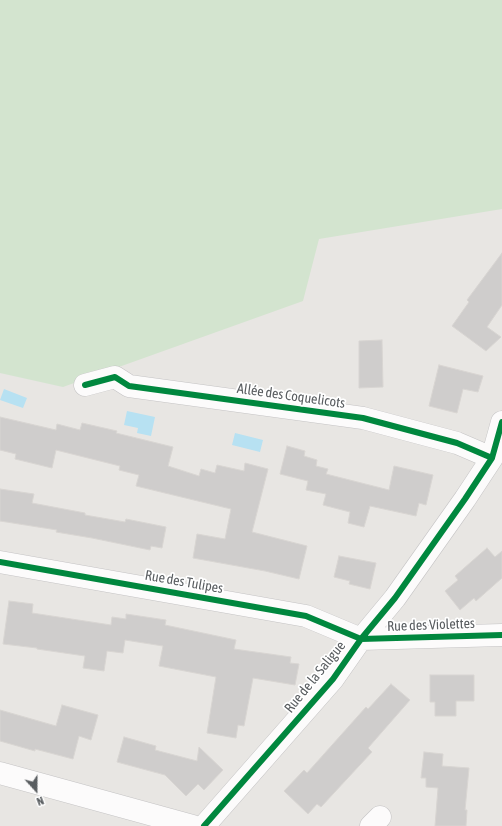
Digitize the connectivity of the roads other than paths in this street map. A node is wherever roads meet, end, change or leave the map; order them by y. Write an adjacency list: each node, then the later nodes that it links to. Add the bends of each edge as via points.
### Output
1 (85, 385): 3 (street, Allée des Coquelicots, via 115,377 129,386 363,418 457,443)
2 (502, 422): 3 (street, Rue de la Saligue)
3 (492, 458): 6 (street, Rue de la Saligue, via 395,598)
4 (0, 562): 6 (street, Rue des Tulipes, via 306,616)
5 (502, 635): 6 (street, Rue des Violettes)
6 (361, 639): 9 (street, Rue de la Saligue, via 333,679)
7 (0, 773): 8 (street)
8 (193, 826)
9 (204, 826)

